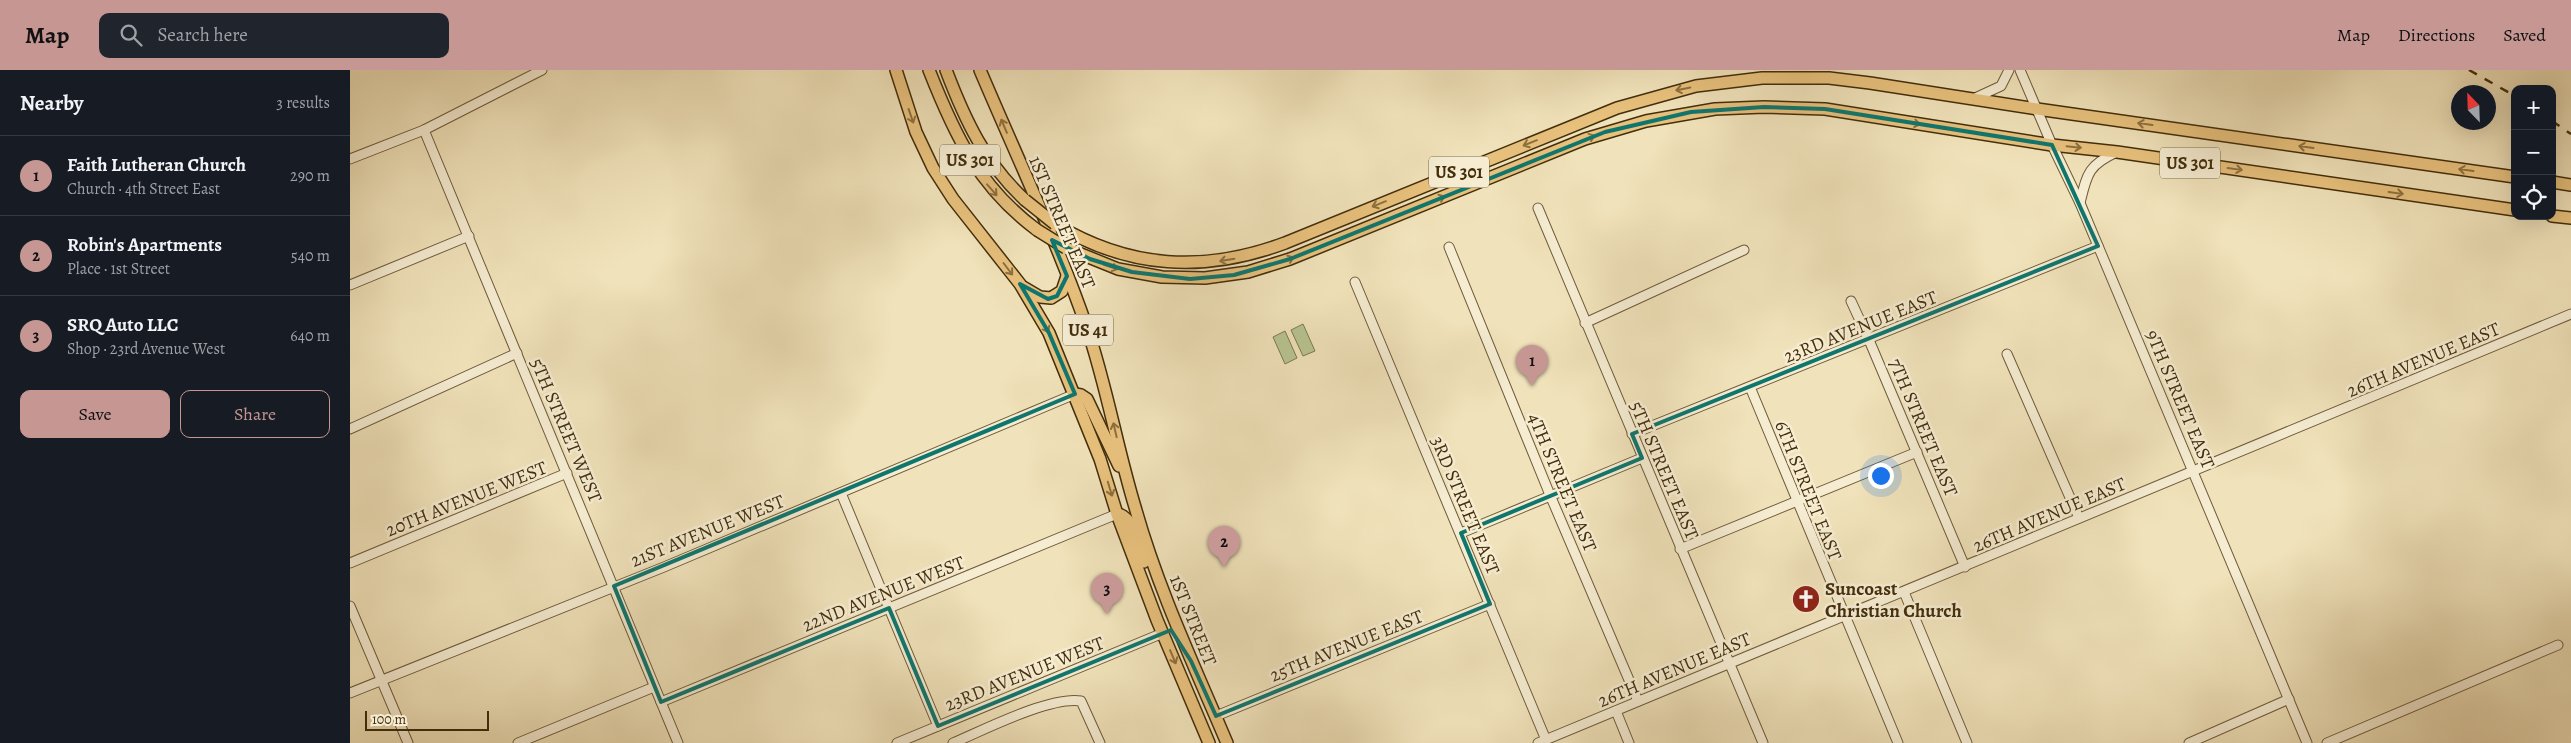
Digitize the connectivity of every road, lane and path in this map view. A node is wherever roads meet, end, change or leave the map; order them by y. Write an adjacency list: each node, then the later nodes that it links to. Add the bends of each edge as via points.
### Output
1 (542, 70): 10 (street)
2 (896, 70): 28 (main road, US 41, one-way to 28, via 916,132 933,168)
3 (929, 70): 11 (main road, US 301, one-way to 11, bridge, via 954,132 976,170 1005,204 1037,230 1066,248 1104,265 1146,275 1190,279 1241,274 1290,259 1585,139 1646,121 1715,109 1826,110)
4 (946, 70): 8 (main road, US 301, one-way to 4, bridge, via 1870,83 1791,77 1730,81 1676,91 1588,119 1285,243 1215,262 1172,262 1130,256 1089,242 1055,224 1025,200 981,149 964,117)
5 (980, 70): 26 (main road, 1ST STREET EAST / US 41, one-way to 5)
6 (2009, 70): 8 (street, via 2001,86)
7 (2020, 70): 9 (street, 9TH STREET EAST)
8 (1974, 98): 9 (main road, US 301)
9 (2037, 109): 11 (street, 9TH STREET EAST); 14 (main road, US 301, one-way to 9)
10 (424, 130): 13 (street); 22 (street, 5TH STREET WEST)
11 (2052, 144): 12 (main road, US 301, one-way to 12); 17 (street, 9TH STREET EAST)
12 (2117, 152): 17 (street, via 2093,166); 19 (main road, US 301, one-way to 19)
13 (350, 159)
14 (2511, 176)
15 (2556, 183): 16 (main road)
16 (2571, 185)
17 (2080, 203): 23 (street, 9TH STREET EAST)
18 (1538, 208): 32 (street, 5TH STREET EAST)
19 (2511, 209)
20 (2556, 216): 21 (main road)
21 (2571, 218)
22 (469, 236): 29 (street); 34 (street, 5TH STREET WEST)
23 (2098, 246): 33 (street, 23RD AVENUE EAST); 42 (street, 9TH STREET EAST)
24 (1449, 247): 46 (street, 4TH STREET EAST)
25 (1744, 250): 32 (street)
26 (1067, 276): 28 (main road, via 1062,291 1051,298 1040,297); 44 (main road, 1ST STREET EAST / US 41, one-way to 26, via 1101,372)
27 (1355, 282): 51 (street, 3RD STREET EAST)
28 (1020, 284): 37 (main road, US 41, one-way to 37, via 1046,327)
29 (350, 285)
30 (1850, 301): 33 (street, 7TH STREET EAST)
31 (2571, 314): 42 (street, 26TH AVENUE EAST)
32 (1585, 323): 39 (street, 5TH STREET EAST)
33 (1869, 340): 36 (street, 23RD AVENUE EAST); 40 (street, 7TH STREET EAST)
34 (517, 353): 38 (street); 43 (street, 5TH STREET WEST)
35 (2007, 354): 50 (street)
36 (1750, 387): 39 (street, 23RD AVENUE EAST); 47 (street, 6TH STREET EAST)
37 (1075, 394): 44 (main road, via 1087,399); 45 (street, 21ST AVENUE WEST); 49 (main road, US 41, one-way to 49)
38 (350, 428)
39 (1632, 434): 41 (street, 5TH STREET EAST)
40 (1917, 452): 47 (street); 54 (street, 7TH STREET EAST)
41 (1642, 458): 46 (street); 52 (street, 5TH STREET EAST)
42 (2194, 472): 50 (street, 26TH AVENUE EAST); 68 (street, 9TH STREET EAST)
43 (568, 474): 53 (street, 20TH AVENUE WEST); 55 (street, 5TH STREET WEST)
44 (1128, 481): 48 (main road, 1ST STREET EAST / US 41); 49 (main road, via 1127,501)
45 (841, 493): 55 (street, 21ST AVENUE WEST); 59 (street)
46 (1550, 495): 51 (street); 69 (street, 4TH STREET EAST)
47 (1797, 501): 52 (street); 60 (street, 6TH STREET EAST)
48 (1135, 507): 63 (main road, 1ST STREET / US 41, via 1157,575)
49 (1117, 514): 59 (street, 22ND AVENUE WEST); 61 (main road, 1ST STREET / US 41); 63 (main road, via 1129,522 1173,634)
50 (2079, 518): 54 (street, 26TH AVENUE EAST)
51 (1461, 533): 57 (street, 3RD STREET EAST)
52 (1680, 549): 64 (street, 5TH STREET EAST)
53 (350, 563)
54 (1965, 567): 56 (street, 26TH AVENUE EAST)
55 (614, 586): 65 (street, 21ST AVENUE WEST); 66 (street, 5TH STREET WEST)
56 (1904, 592): 60 (street, 26TH AVENUE EAST); 86 (street)
57 (1490, 604): 72 (street, 25TH AVENUE EAST); 74 (street, 3RD STREET EAST)
58 (350, 606): 65 (street)
59 (889, 608): 70 (street, 22ND AVENUE WEST); 73 (street)
60 (1844, 617): 64 (street, 26TH AVENUE EAST); 85 (street, 6TH STREET EAST)
61 (1163, 633): 73 (street, 23RD AVENUE WEST); 81 (main road, 1ST STREET / US 41, one-way to 81)
62 (2558, 645): 89 (street)
63 (1191, 661): 72 (main road, 1ST STREET / US 41)
64 (1728, 663): 69 (street, 26TH AVENUE EAST); 84 (street, 5TH STREET EAST)
65 (381, 680): 67 (street, 21ST AVENUE WEST); 75 (street)
66 (654, 687): 70 (street, 5TH STREET WEST); 76 (street)
67 (350, 692)
68 (2289, 699): 87 (street); 88 (street, 9TH STREET EAST)
69 (1638, 701): 71 (street, 26TH AVENUE EAST)
70 (661, 702): 77 (street, 5TH STREET WEST)
71 (1616, 711): 74 (street, 26TH AVENUE EAST); 83 (street)
72 (1216, 716): 82 (main road, 1ST STREET / US 41)
73 (938, 726): 78 (street, 23RD AVENUE WEST)
74 (1542, 741)
75 (408, 743)
76 (518, 743)
77 (678, 743)
78 (897, 743)
79 (953, 743): 80 (street, via 1054,702 1072,699 1081,701)
80 (1100, 743)
81 (1209, 743)
82 (1227, 743)
83 (1629, 743)
84 (1763, 743)
85 (1898, 743)
86 (1967, 743)
87 (2189, 743)
88 (2307, 743)
89 (2327, 743)

